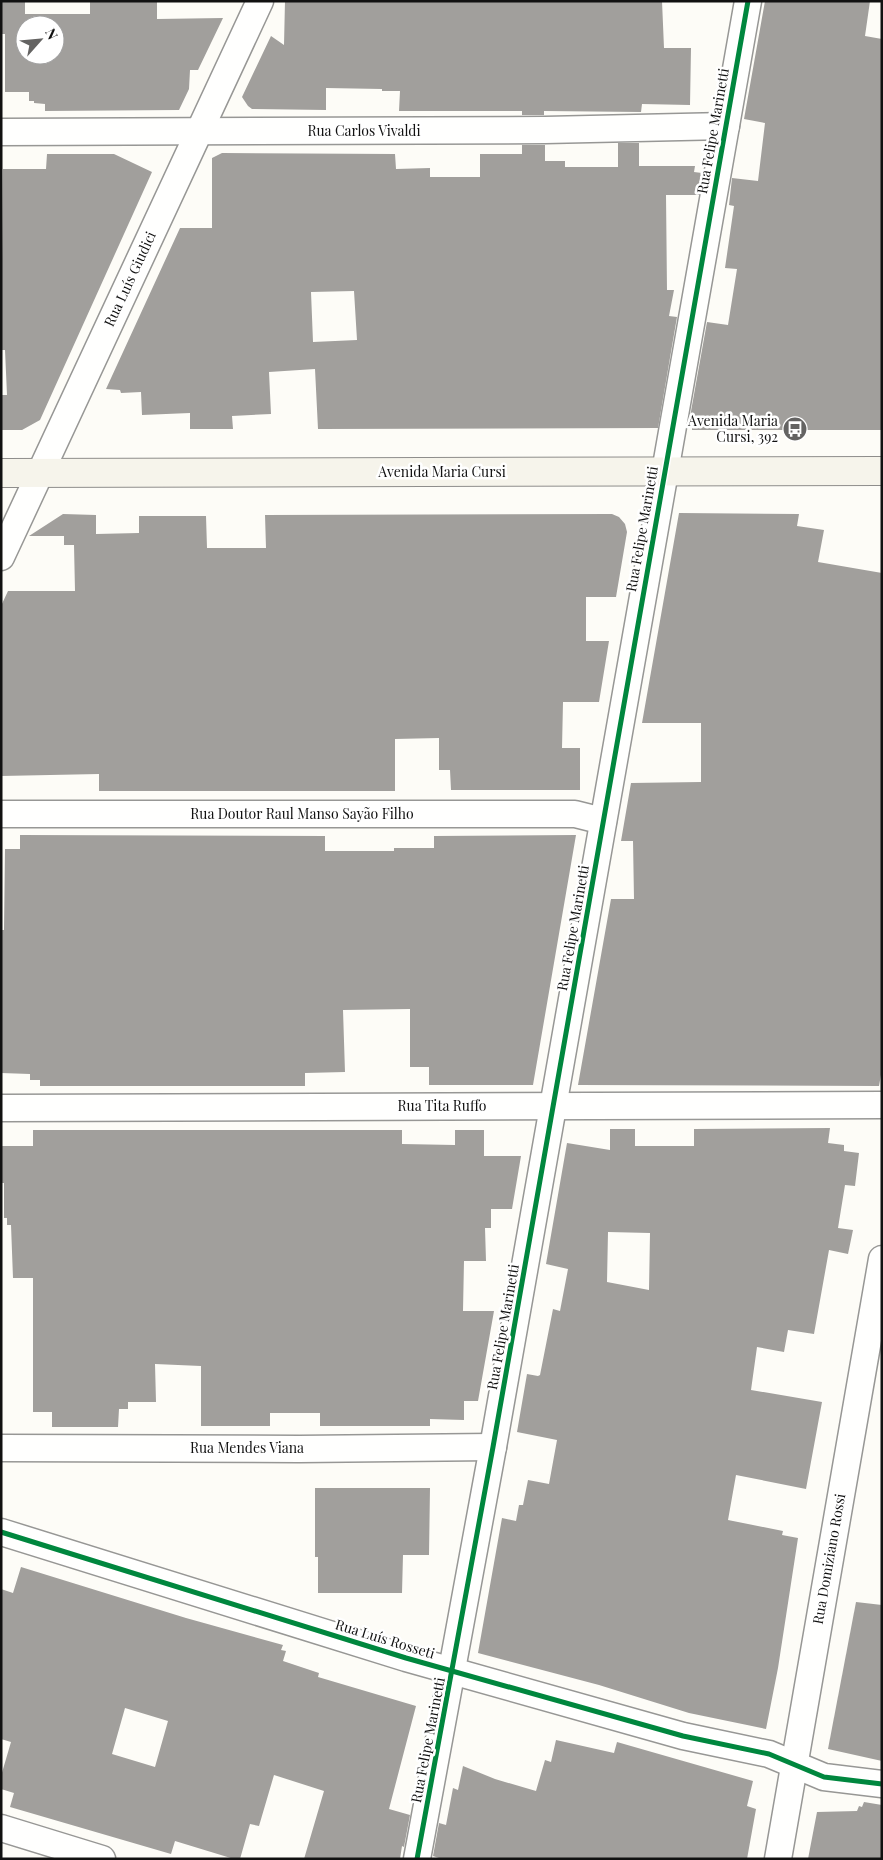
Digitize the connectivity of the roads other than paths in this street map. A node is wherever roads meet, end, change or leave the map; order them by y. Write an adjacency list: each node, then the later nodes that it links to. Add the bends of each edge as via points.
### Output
1 (260, 1): 5 (street, Rua Luís Giudici)
2 (748, 1): 3 (street, Rua Felipe Marinetti)
3 (726, 126): 5 (street, Rua Carlos Vivaldi); 7 (street, Rua Felipe Marinetti)
4 (1, 132): 5 (street, Rua Carlos Vivaldi)
5 (199, 132): 9 (street, Rua Luís Giudici)
6 (882, 471): 7 (street, Avenida Maria Cursi)
7 (664, 472): 9 (street, Avenida Maria Cursi); 12 (street, Rua Felipe Marinetti)
8 (1, 473): 9 (street, Avenida Maria Cursi)
9 (40, 473): 10 (street, Rua Luís Giudici)
10 (1, 557)
11 (1, 814): 12 (street, Rua Doutor Raul Manso Sayão Filho, via 576,814)
12 (602, 821): 14 (street, Rua Felipe Marinetti)
13 (882, 1105): 14 (street, Rua Tita Ruffo)
14 (553, 1106): 15 (street, Rua Tita Ruffo); 17 (street, Rua Felipe Marinetti)
15 (1, 1108)
16 (882, 1259): 21 (street, Rua Domiziano Rossi)
17 (493, 1447): 18 (street, Rua Mendes Viana); 20 (street, Rua Felipe Marinetti)
18 (1, 1448)
19 (1, 1532): 20 (street, Rua Luís Rosseti)
20 (452, 1670): 21 (street, Rua Luís Rosseti, via 683,1736 770,1754); 25 (street, Rua Felipe Marinetti)
21 (794, 1764): 22 (street, Rua Luís Rosseti, via 824,1777); 26 (street, Rua Domiziano Rossi)
22 (882, 1784)
23 (1, 1828): 24 (street)
24 (102, 1859)
25 (417, 1859)
26 (778, 1859)

